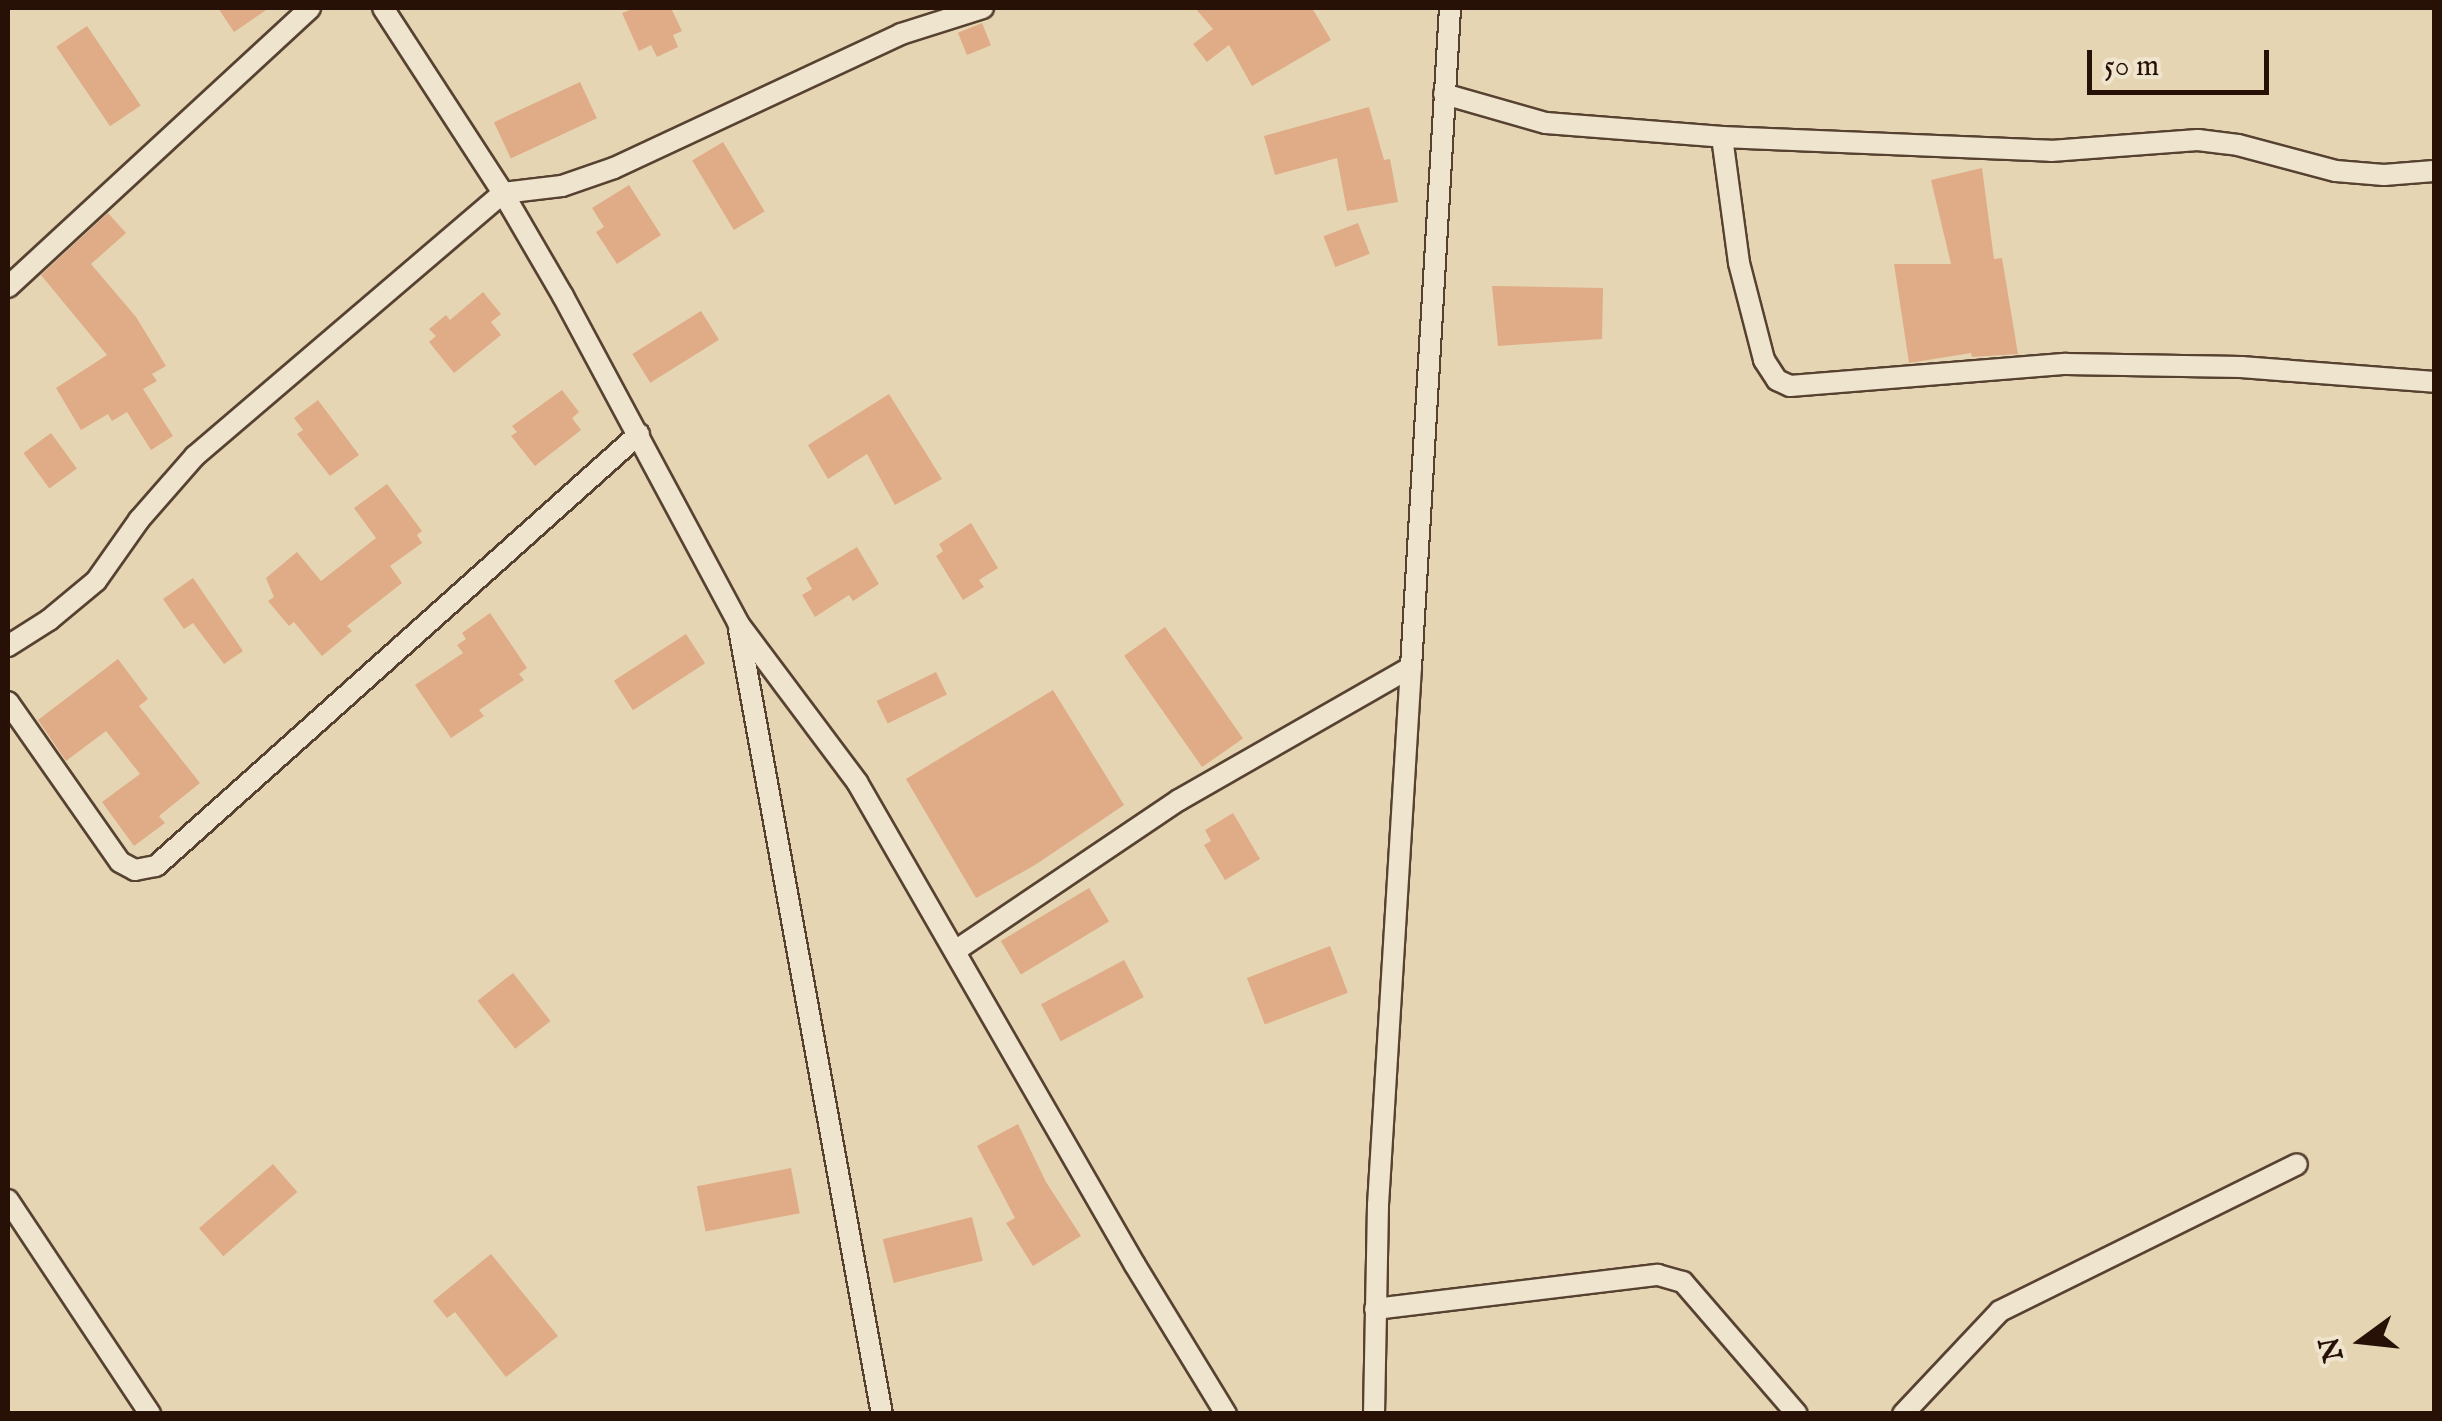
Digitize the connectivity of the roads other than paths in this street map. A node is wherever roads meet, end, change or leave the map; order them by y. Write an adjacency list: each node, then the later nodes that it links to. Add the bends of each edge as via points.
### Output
1 (310, 8): 9 (street)
2 (383, 8): 8 (street)
3 (984, 8): 8 (street, via 902,34 614,168 562,186)
4 (1450, 8): 5 (street)
5 (1444, 94): 6 (street, via 1546,124); 14 (street)
6 (1722, 137): 7 (street, via 2051,151 2198,140 2336,171); 10 (street, via 1739,263 1764,360 1776,380 1790,386 2066,364 2241,367)
7 (2434, 171)
8 (502, 192): 11 (street); 13 (street, via 195,456 96,581)
9 (8, 287)
10 (2434, 382)
11 (639, 434): 12 (street); 15 (street, via 156,866 135,870 120,862)
12 (738, 623): 16 (street, via 858,782); 21 (street)
13 (8, 646)
14 (1411, 667): 16 (street, via 1179,800); 19 (street)
15 (8, 702)
16 (954, 951): 22 (street)
17 (2296, 1164): 25 (street, via 2000,1312)
18 (8, 1200): 20 (street)
19 (1375, 1310): 23 (street); 24 (street, via 1658,1276 1683,1282)
20 (150, 1414)
21 (882, 1414)
22 (1226, 1414)
23 (1374, 1414)
24 (1797, 1414)
25 (1903, 1414)

